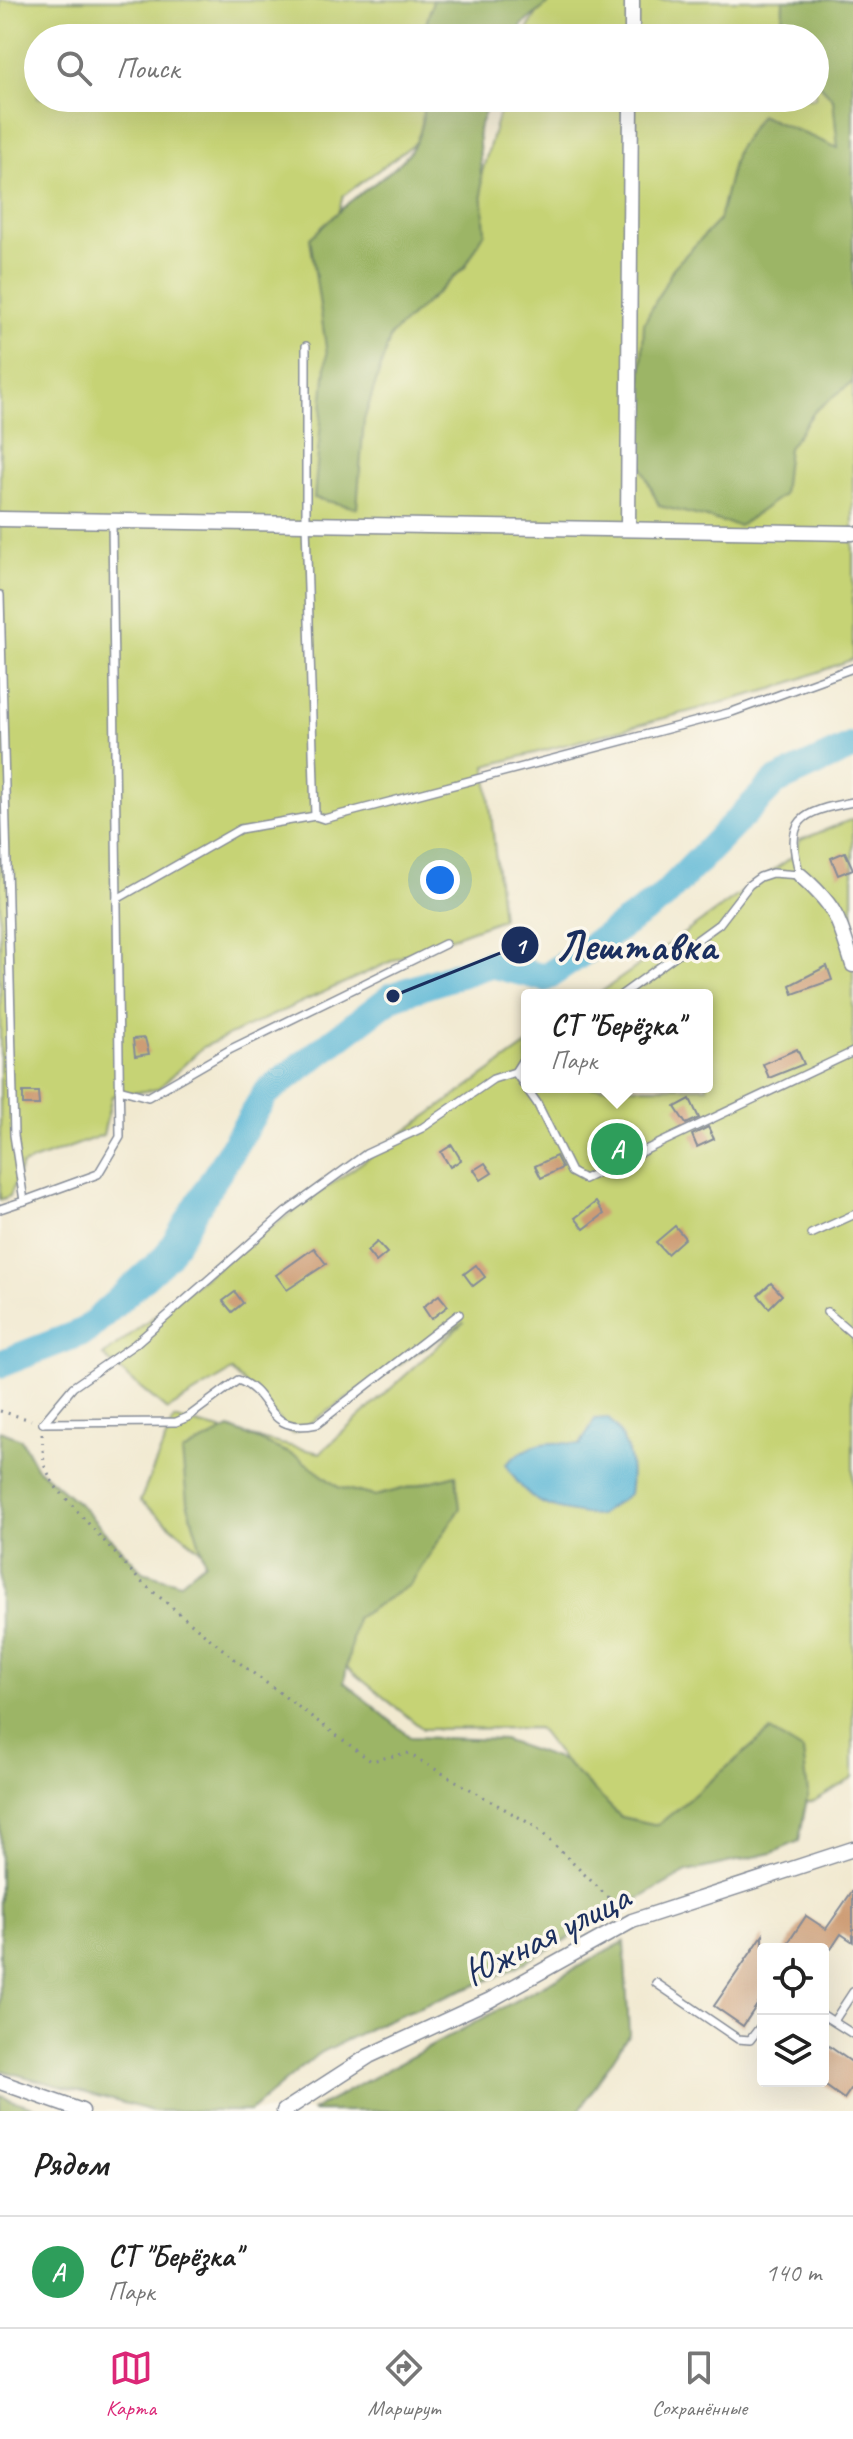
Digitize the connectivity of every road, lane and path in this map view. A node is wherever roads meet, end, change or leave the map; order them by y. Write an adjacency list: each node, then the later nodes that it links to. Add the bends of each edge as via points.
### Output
1 (632, 0): 2 (street)
2 (632, 24)
3 (631, 112): 8 (street)
4 (306, 346): 7 (lane)
5 (0, 519): 6 (street)
6 (112, 521): 7 (street); 15 (lane)
7 (306, 524): 8 (street); 13 (lane)
8 (628, 529): 9 (street)
9 (853, 533)
10 (0, 595): 25 (lane, via 14,1135)
11 (853, 668): 13 (lane, via 732,712 324,819)
12 (853, 802): 14 (lane, via 823,808 799,824 792,846)
13 (315, 816): 15 (lane, via 240,829)
14 (800, 875): 17 (street, via 829,901); 18 (lane, via 760,877 719,924)
15 (117, 899): 23 (lane)
16 (445, 944): 23 (lane, via 231,1049 148,1097)
17 (852, 959)
18 (629, 989)
19 (853, 1052): 24 (lane, via 584,1179 571,1172)
20 (521, 1062): 21 (lane)
21 (515, 1072): 22 (lane); 33 (lane, via 493,1079 422,1128 366,1154 286,1212 135,1344 73,1387)
22 (521, 1080)
23 (119, 1089): 25 (lane, via 120,1137 98,1174)
24 (530, 1093)
25 (24, 1201): 26 (lane)
26 (0, 1209)
27 (853, 1215): 28 (lane)
28 (811, 1234)
29 (827, 1312): 31 (lane)
30 (459, 1314): 33 (lane, via 317,1424 288,1426 276,1420 238,1380 176,1422)
31 (853, 1334)
32 (0, 1411): 33 (path)
33 (43, 1423): 35 (path, via 44,1465 54,1485 139,1580 371,1761 407,1753 536,1827)
34 (853, 1849): 35 (street, Южная улица)
35 (632, 1921): 44 (street, Южная улица, via 490,2000 369,2056)
36 (656, 1983): 40 (lane, via 738,2039 750,2040)
37 (853, 1992): 39 (lane)
38 (829, 2018): 39 (lane)
39 (834, 2021): 41 (lane)
40 (757, 2031)
41 (853, 2034)
42 (0, 2082): 43 (street)
43 (82, 2111)
44 (284, 2111)

